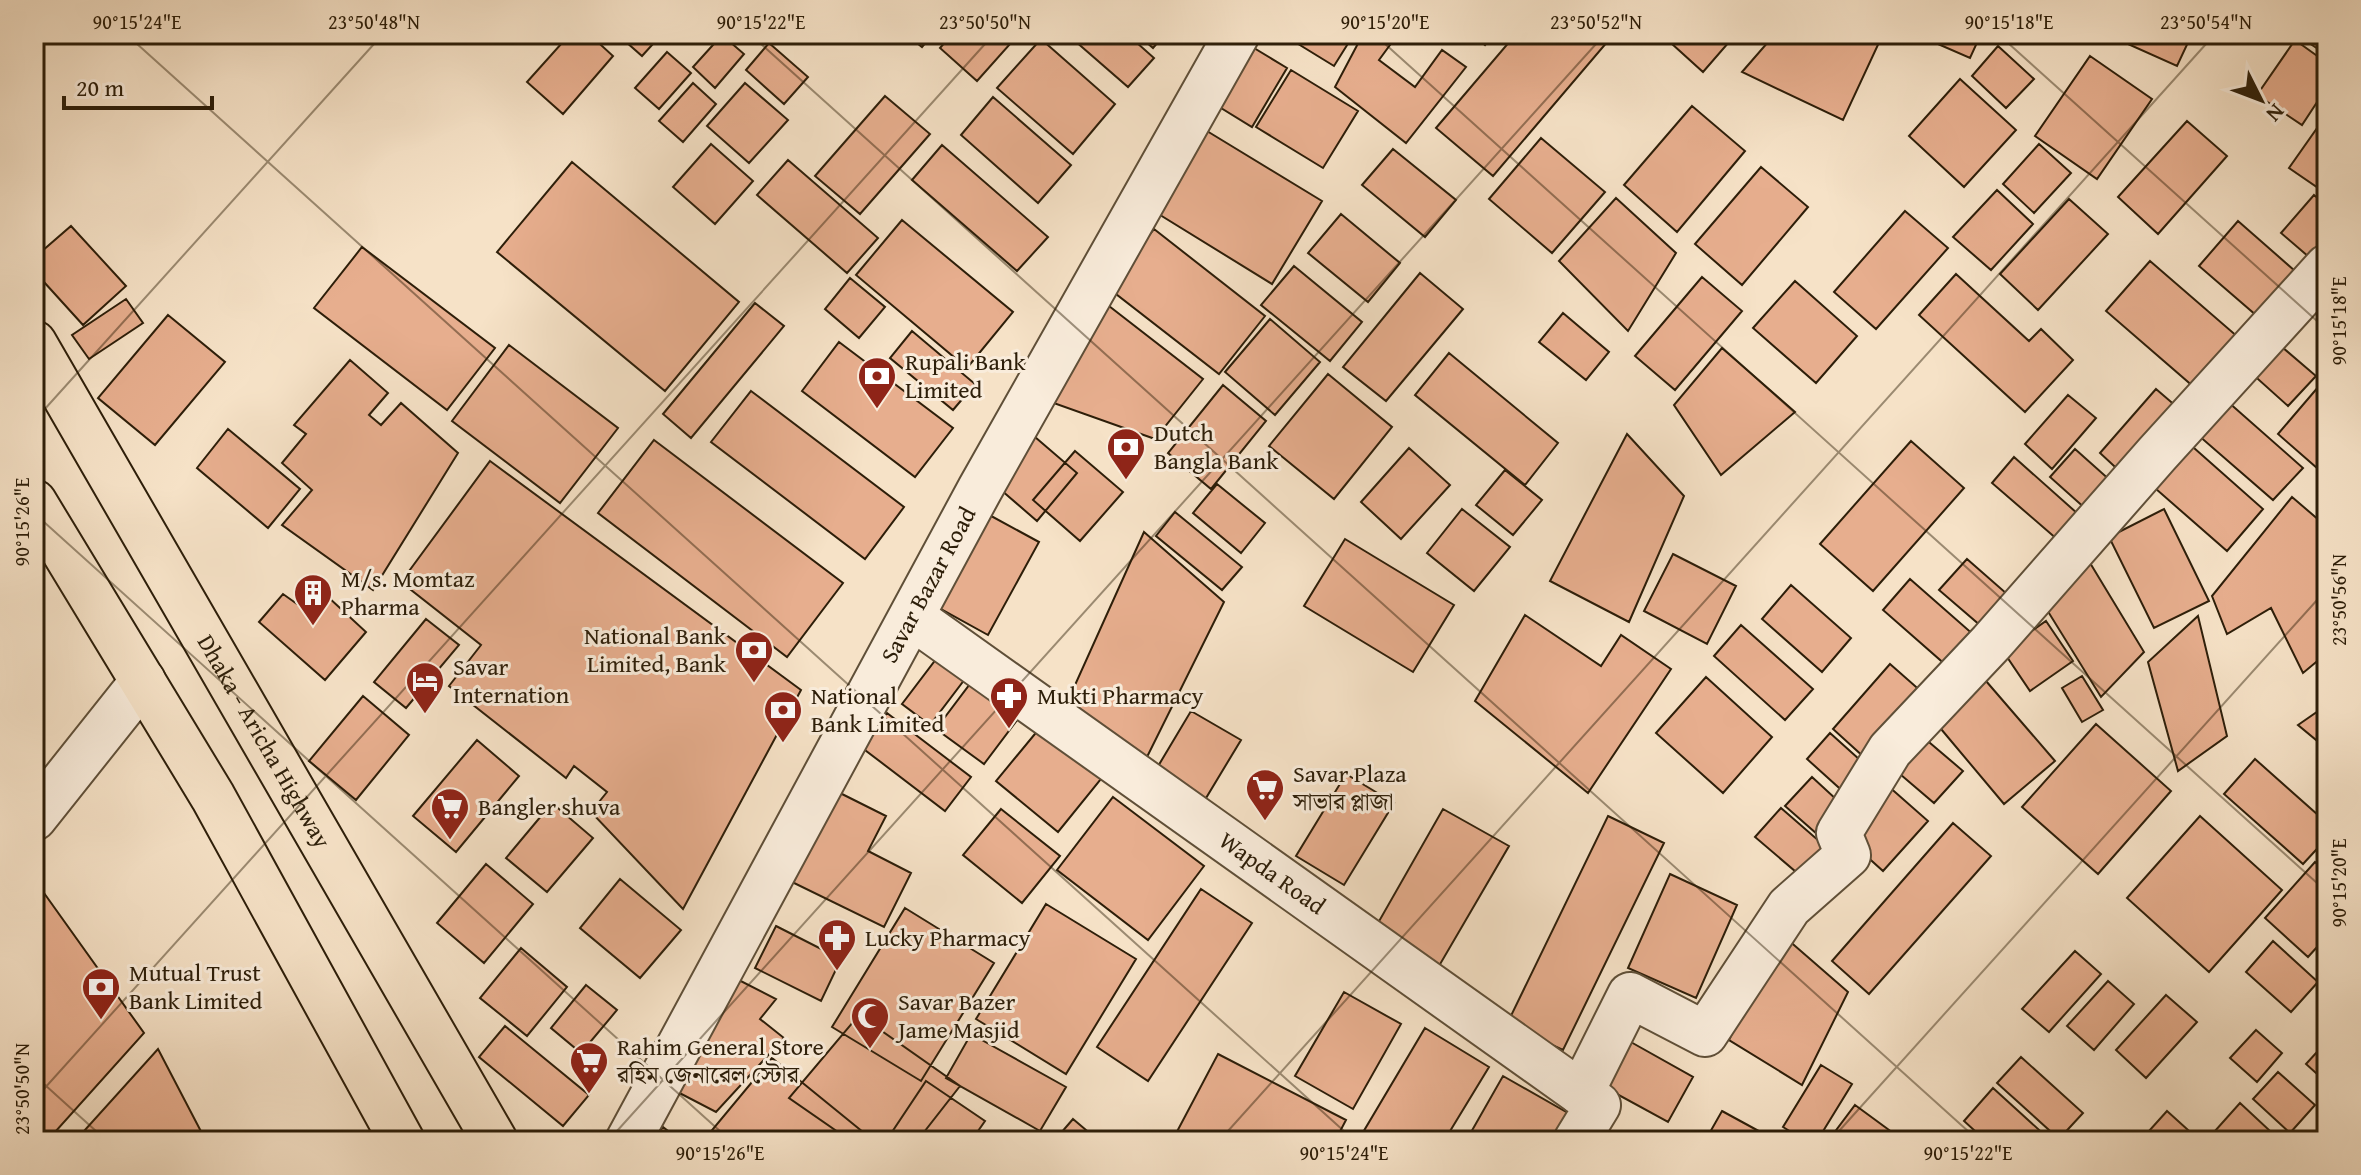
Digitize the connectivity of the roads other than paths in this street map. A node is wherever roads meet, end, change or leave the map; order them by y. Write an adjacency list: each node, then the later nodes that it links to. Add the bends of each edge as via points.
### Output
1 (1237, 34): 5 (street, Savar Bazar Road)
2 (2327, 267): 8 (street, via 1890,750 1839,833 1848,855 1789,907 1705,1034 1630,995)
3 (34, 343): 10 (highway, Dhaka - Aricha Highway)
4 (34, 502): 6 (highway)
5 (912, 617): 8 (street, Wapda Road); 11 (street, Savar Bazar Road)
6 (143, 681): 7 (street); 9 (highway, via 213,797)
7 (34, 818)
8 (1581, 1093): 12 (street, via 1598,1105)
9 (402, 1141)
10 (495, 1141)
11 (628, 1141)
12 (1576, 1141)

